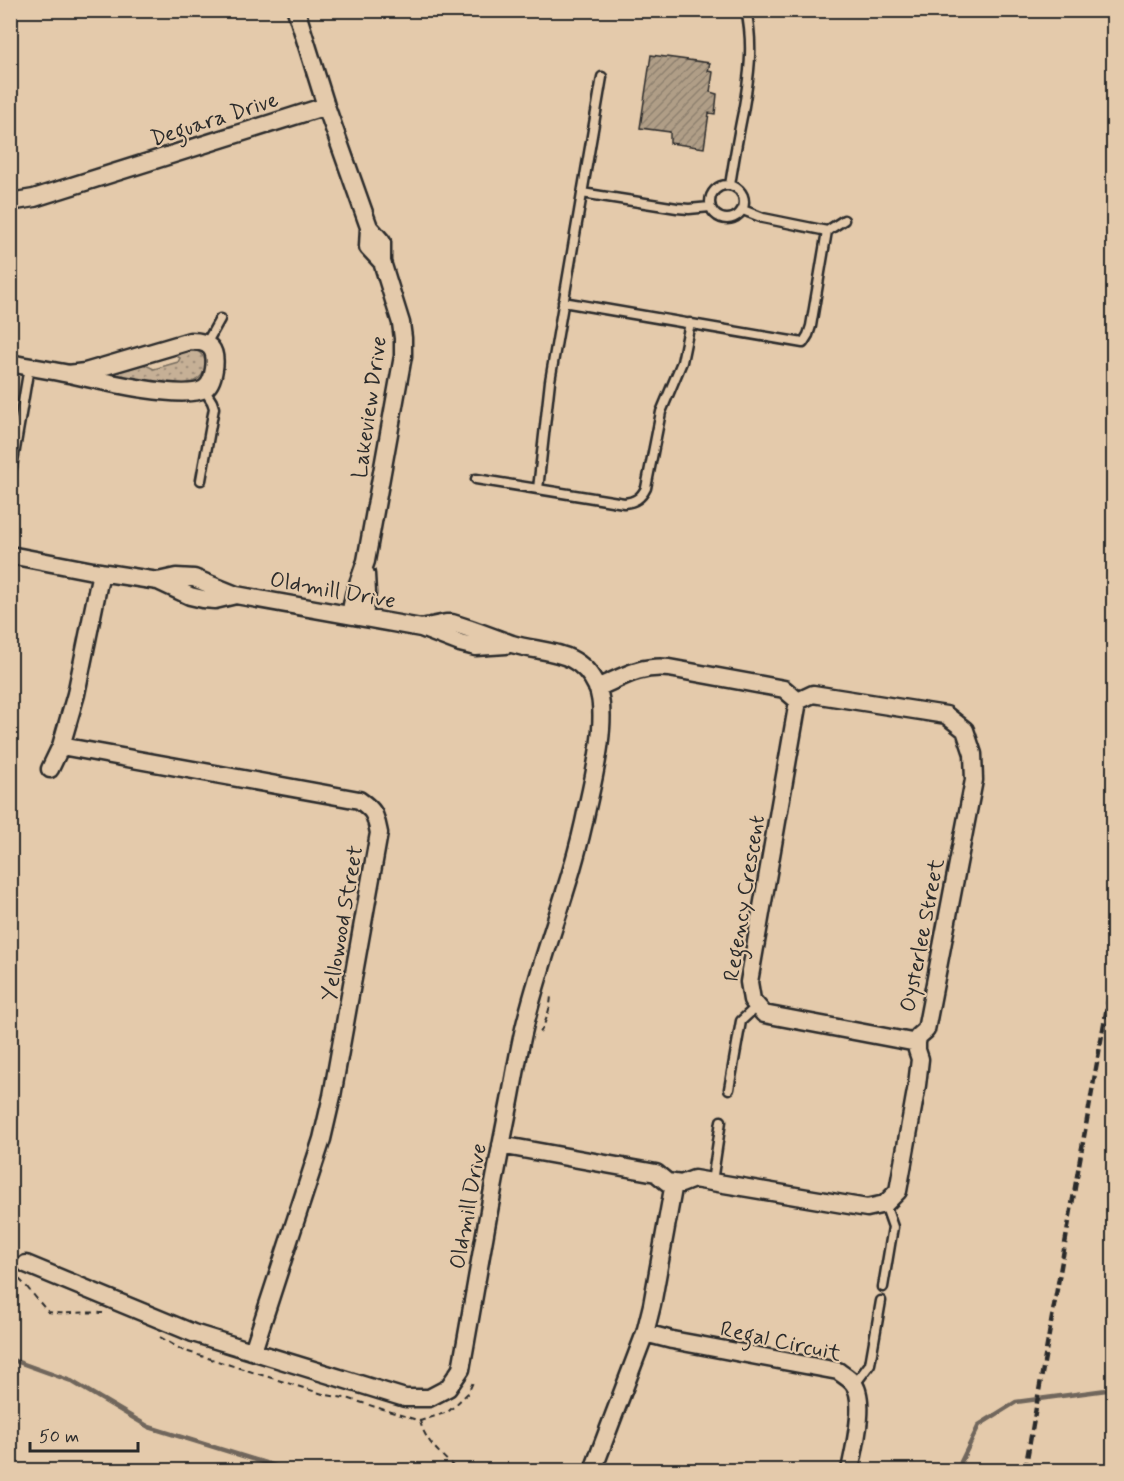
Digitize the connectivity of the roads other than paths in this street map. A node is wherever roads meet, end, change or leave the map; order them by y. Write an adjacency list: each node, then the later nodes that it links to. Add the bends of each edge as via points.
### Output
1 (296, 10): 4 (street)
2 (746, 10): 5 (lane, via 750,26 749,75)
3 (602, 77): 6 (lane)
4 (326, 106): 7 (street, Deguara Drive, via 34,198); 26 (street, Lakeview Drive, via 369,227 369,247 382,262 403,338 366,561 366,593)
5 (730, 185): 8 (lane, via 714,190); 9 (lane, via 742,193)
6 (582, 193): 8 (lane, via 677,208); 12 (lane)
7 (14, 200)
8 (710, 207): 9 (lane, via 724,220 735,218)
9 (743, 210): 11 (lane)
10 (844, 220): 11 (lane)
11 (827, 231): 14 (lane, via 811,326 803,343)
12 (564, 302): 14 (lane); 23 (lane)
13 (220, 319): 15 (lane)
14 (690, 323): 23 (lane, via 682,362 661,412 642,496 624,503)
15 (206, 344): 18 (street, via 190,341); 19 (street, via 213,351 215,362 211,381)
16 (10, 363): 17 (street)
17 (29, 367): 18 (street); 20 (lane)
18 (68, 374): 19 (street, via 165,392)
19 (204, 389): 22 (lane, via 214,408)
20 (10, 479)
21 (476, 479): 23 (lane)
22 (201, 480)
23 (538, 489)
24 (10, 555): 25 (street, Oldmill Drive)
25 (97, 572): 26 (street, Oldmill Drive, via 158,581 194,578 236,595); 29 (street, via 90,584 89,623 76,694)
26 (357, 616): 27 (street, Oldmill Drive, via 421,628 452,623 516,645 567,656 583,668)
27 (597, 688): 28 (street, via 641,669 659,667 784,689); 35 (street, Oldmill Drive, via 602,723 583,830 526,1017)
28 (798, 701): 31 (street, Regency Crescent, via 749,982); 32 (street, Oysterlee Street, via 813,694 946,715 965,730 973,754 974,780 926,1030)
29 (61, 746): 30 (street); 43 (street, Yellowood Street, via 358,800 371,808 376,818 379,833 332,1096)
30 (50, 770)
31 (757, 1006): 32 (street, Regency Crescent, via 764,1014); 33 (lane, via 741,1021)
32 (917, 1043): 38 (street, Oysterlee Street, via 917,1085 898,1191)
33 (729, 1089)
34 (721, 1121): 36 (lane)
35 (501, 1145): 37 (street, via 656,1173); 43 (street, Oldmill Drive, via 461,1369 448,1388 429,1398 405,1398)
36 (712, 1182): 37 (street, via 694,1179); 38 (street, via 867,1208)
37 (674, 1184): 42 (street)
38 (885, 1204): 40 (lane, via 893,1227)
39 (26, 1264): 43 (street, Oldmill Drive, via 193,1333)
40 (883, 1287)
41 (881, 1301): 44 (lane, via 870,1364)
42 (645, 1333): 44 (street, Regal Circuit, via 838,1371); 45 (street)
43 (253, 1351)
44 (855, 1384): 46 (street, Regal Circuit, via 860,1403)
45 (593, 1470)
46 (850, 1470)

